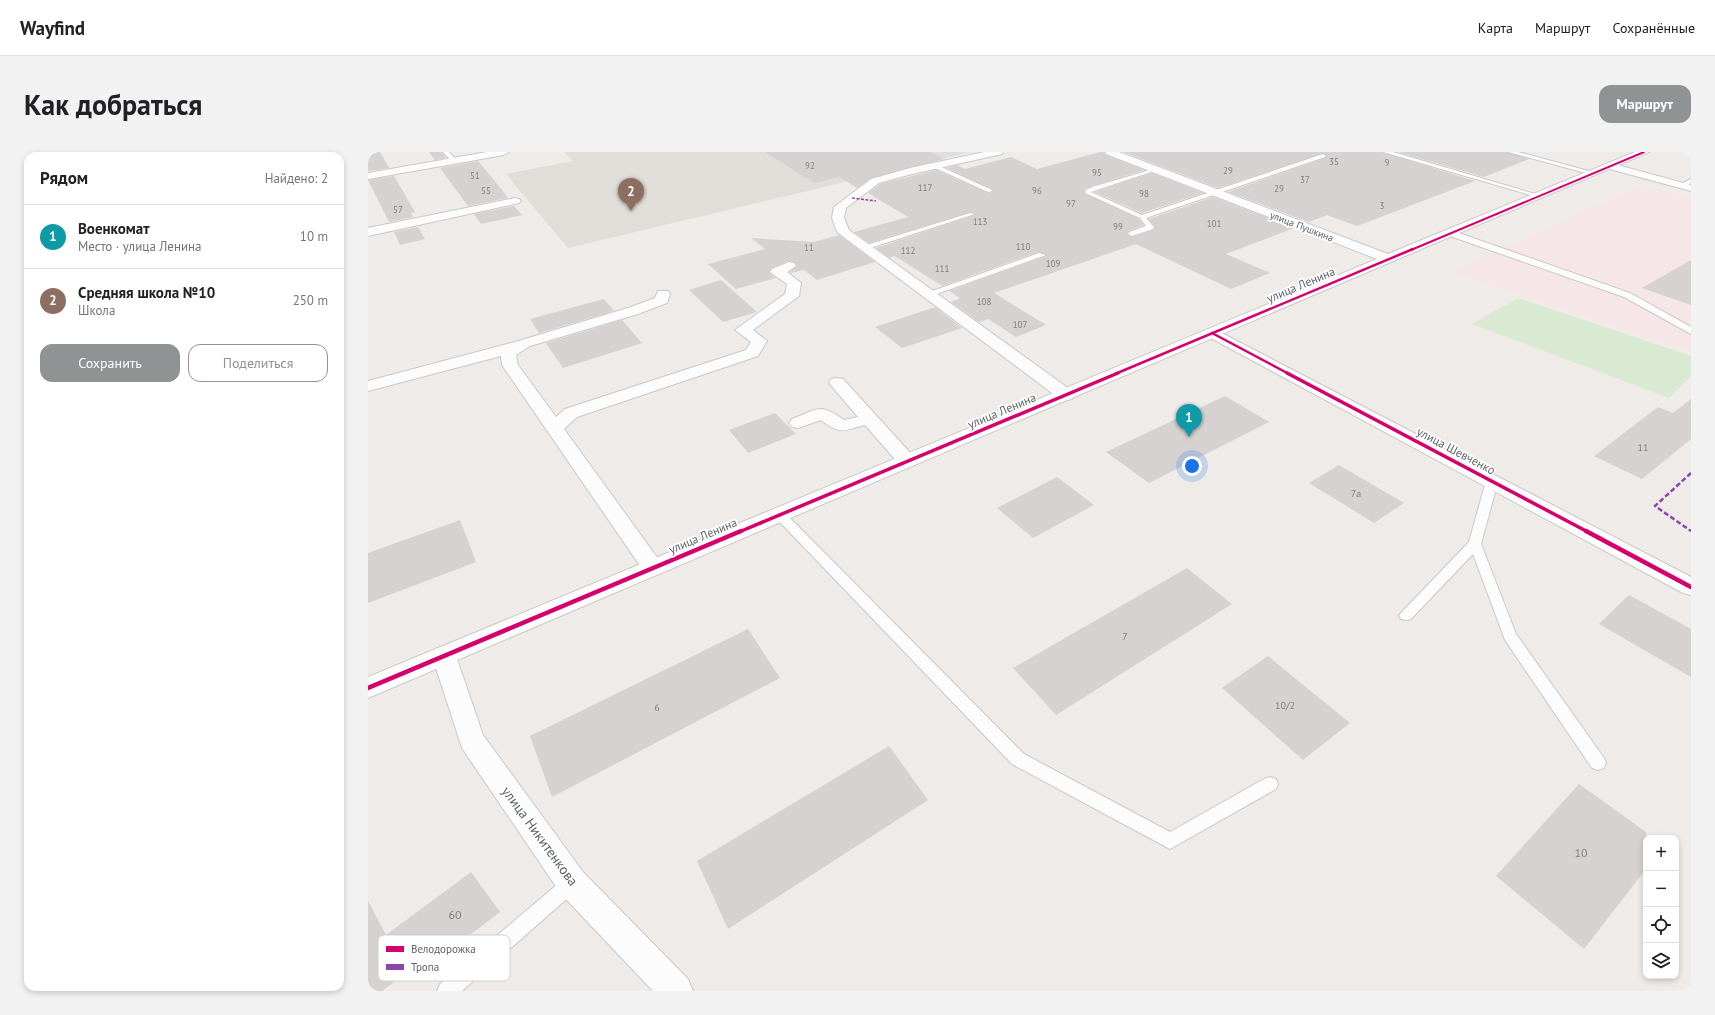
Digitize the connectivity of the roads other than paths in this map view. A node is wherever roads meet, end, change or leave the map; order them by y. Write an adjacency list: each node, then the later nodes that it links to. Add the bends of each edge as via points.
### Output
1 (446, 152): 9 (lane)
2 (504, 152): 9 (street)
3 (998, 152): 10 (street)
4 (1110, 152): 12 (street, улица Пушкина)
5 (1386, 152): 18 (lane)
6 (1511, 152): 13 (lane)
7 (1644, 152): 11 (street, улица Ленина)
8 (1323, 156): 17 (lane)
9 (454, 161): 14 (street)
10 (935, 166): 16 (lane); 25 (street, via 875,181 840,207 838,218 843,232)
11 (1610, 166): 13 (street, улица Ленина); 15 (street)
12 (1155, 169): 17 (street, улица Пушкина); 21 (lane, via 1088,191 1091,195)
13 (1593, 173): 18 (street, улица Ленина)
14 (368, 176)
15 (1688, 184)
16 (990, 191)
17 (1216, 193): 21 (lane); 27 (street, улица Пушкина)
18 (1539, 196): 23 (street, улица Ленина)
19 (515, 201): 22 (street)
20 (972, 214): 25 (lane)
21 (1142, 217): 24 (lane, via 1150,227)
22 (368, 232)
23 (1450, 233): 27 (street, улица Ленина); 31 (lane, via 1627,295)
24 (1132, 234)
25 (864, 247): 30 (street)
26 (1042, 254): 30 (lane)
27 (1388, 259): 32 (street, улица Ленина)
28 (789, 266): 39 (street, via 777,272 794,284 792,296 742,330 759,341 752,353 571,413)
29 (664, 294): 33 (street, via 662,300 633,311)
30 (928, 294): 36 (street)
31 (1691, 331)
32 (1212, 333): 36 (street, улица Ленина); 41 (street, улица Шевченко)
33 (519, 346): 35 (street); 39 (street, via 508,353 510,365)
34 (837, 383): 37 (street)
35 (368, 386)
36 (1066, 395): 40 (street, улица Ленина)
37 (869, 419): 38 (street, via 841,426 823,413); 40 (street)
38 (798, 423)
39 (554, 428): 44 (street)
40 (907, 461): 42 (street, улица Ленина)
41 (1492, 482): 43 (lane); 45 (street, улица Шевченко)
42 (780, 515): 44 (street, улица Ленина); 50 (lane, via 1018,759 1170,841)
43 (1475, 544): 46 (lane); 49 (lane, via 1510,636)
44 (653, 568): 47 (street, улица Ленина)
45 (1691, 587)
46 (1406, 615)
47 (444, 656): 48 (street, улица Ленина); 51 (street, улица Никитенкова, via 470,740)
48 (368, 688)
49 (1598, 763)
50 (1270, 784)
51 (572, 883): 52 (lane); 55 (street, улица Никитенкова)
52 (510, 937)
53 (459, 981): 54 (lane)
54 (447, 991)
55 (676, 991)

